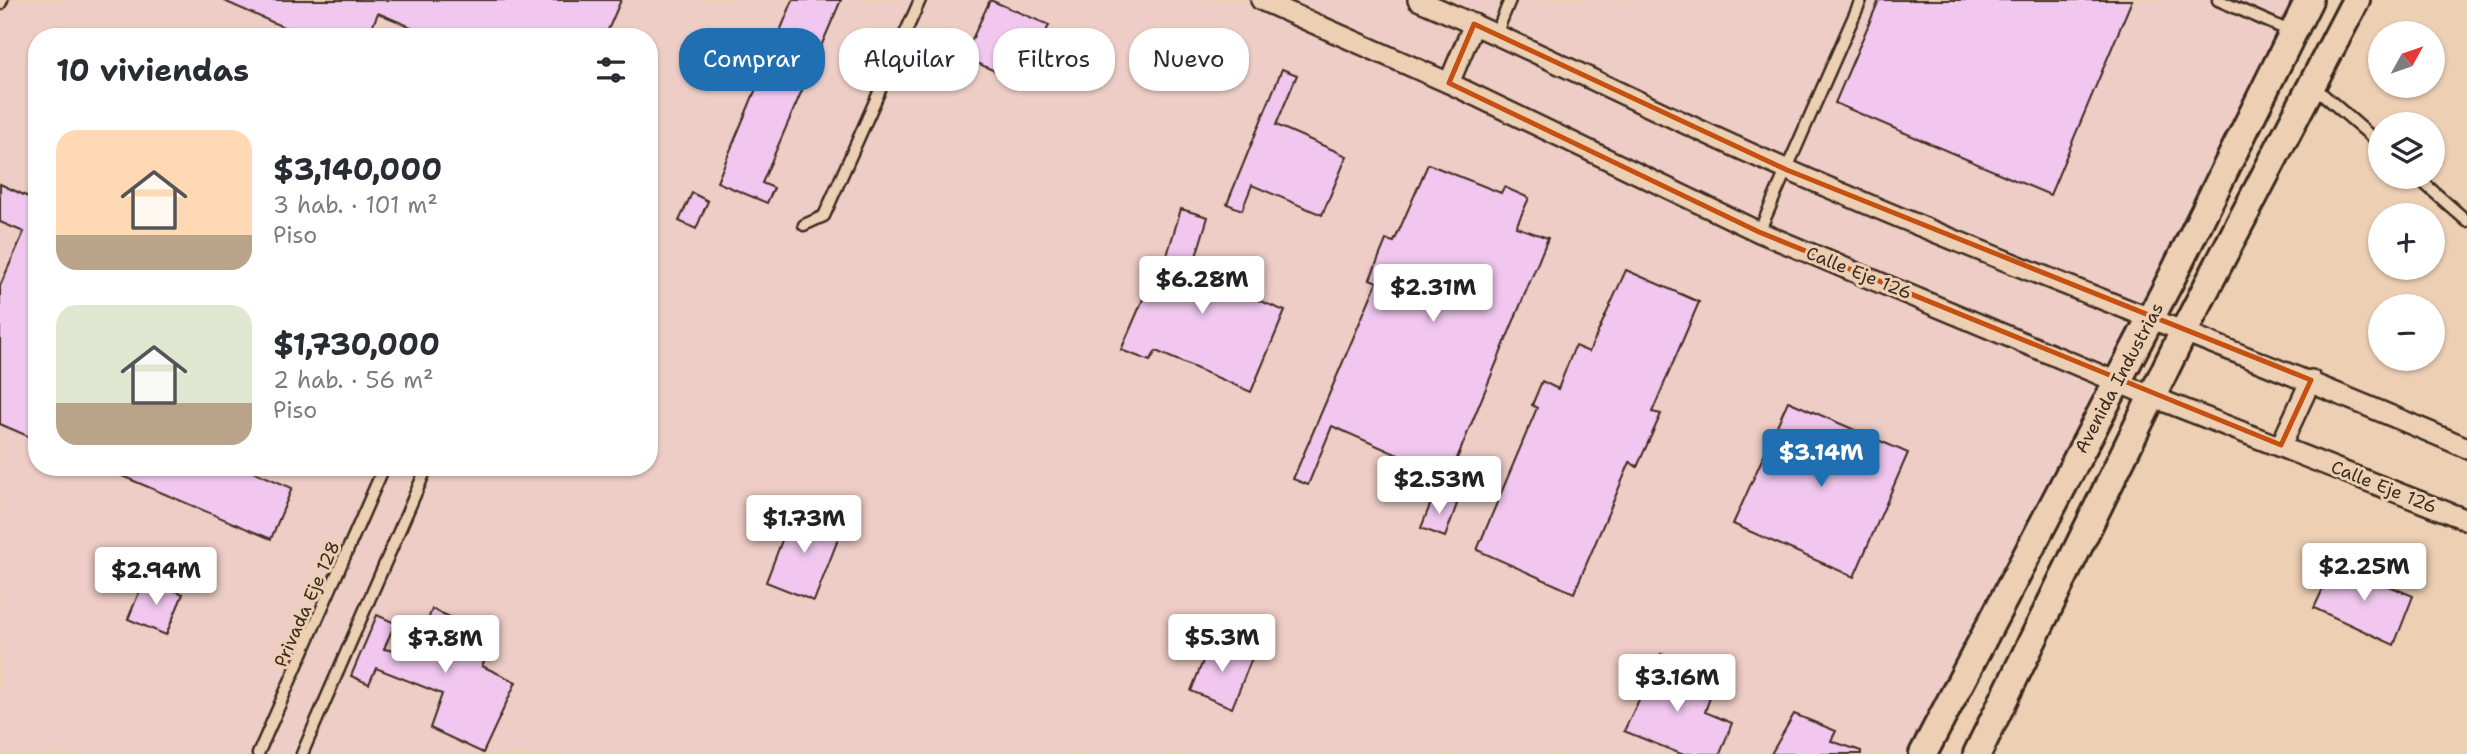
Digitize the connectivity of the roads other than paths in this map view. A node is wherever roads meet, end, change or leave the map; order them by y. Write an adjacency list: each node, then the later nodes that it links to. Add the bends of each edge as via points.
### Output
1 (920, 0): 18 (lane, via 824,216)
2 (1261, 0): 12 (street, Calle Eje 126)
3 (1418, 0): 9 (street)
4 (1510, 0): 11 (lane)
5 (1861, 0): 15 (lane)
6 (2218, 0): 10 (lane)
7 (2309, 0): 10 (main road, Avenida Industrias)
8 (2356, 0): 13 (main road, Avenida Industrias)
9 (1474, 24): 11 (street); 12 (street)
10 (2292, 33): 20 (main road, Avenida Industrias)
11 (1496, 34): 15 (street)
12 (1450, 83): 19 (street, Calle Eje 126)
13 (2312, 84): 14 (lane); 21 (main road, Avenida Industrias)
14 (2368, 133)
15 (1787, 170): 19 (lane); 20 (street)
16 (2431, 189): 17 (lane)
17 (2467, 221)
18 (804, 225)
19 (1759, 232): 22 (street, Calle Eje 126)
20 (2150, 319): 21 (street); 22 (main road, Avenida Industrias)
21 (2185, 331): 23 (street); 24 (main road, Avenida Industrias)
22 (2118, 380): 24 (street, Calle Eje 126); 32 (main road, Avenida Industrias)
23 (2311, 380): 25 (street); 26 (street)
24 (2153, 397): 25 (street, Calle Eje 126); 33 (main road, Avenida Industrias)
25 (2281, 445): 29 (street, Calle Eje 126)
26 (2467, 448)
27 (380, 476): 30 (lane, Privada Eje 128)
28 (423, 476): 31 (lane)
29 (2467, 520)
30 (258, 754)
31 (302, 754)
32 (1923, 754)
33 (1977, 754)

